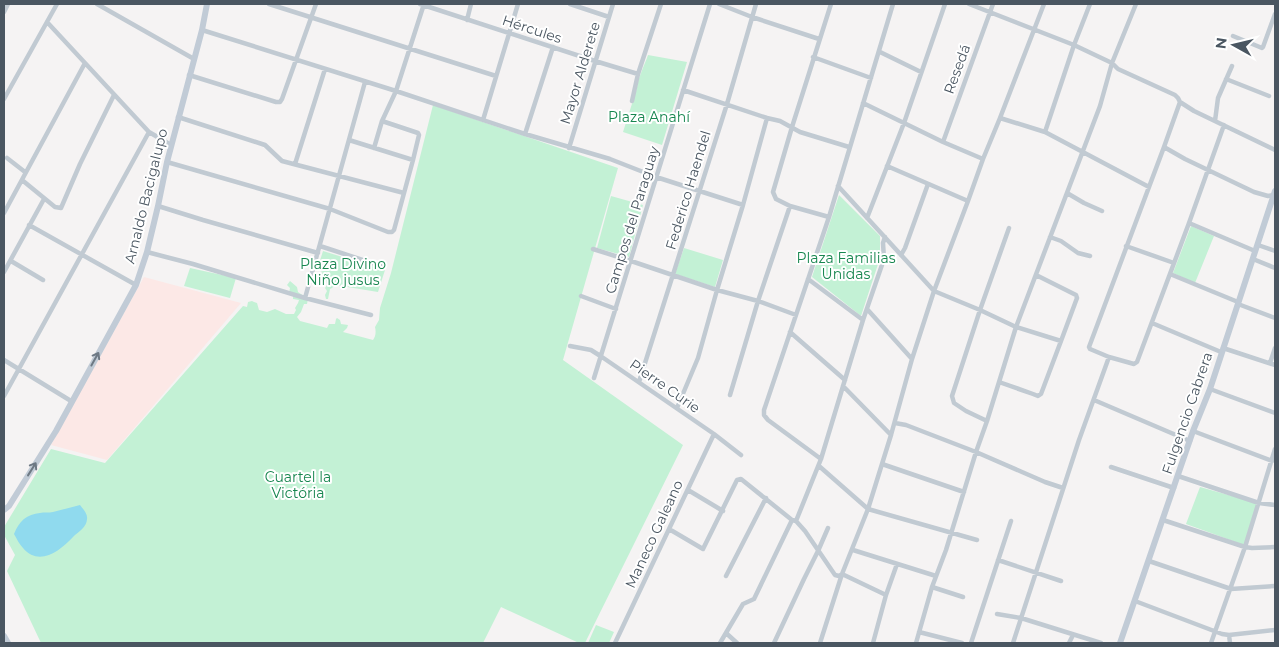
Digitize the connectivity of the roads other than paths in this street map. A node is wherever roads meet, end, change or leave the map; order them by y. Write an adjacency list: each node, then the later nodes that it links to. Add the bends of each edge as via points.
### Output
1 (8, 4): 24 (street)
2 (57, 4): 31 (street)
3 (97, 4): 42 (street)
4 (207, 4): 33 (street, Arnaldo Bacigalupo)
5 (269, 4): 28 (street)
6 (316, 4): 28 (street)
7 (422, 4): 30 (street, Hércules); 39 (street)
8 (471, 4): 30 (street)
9 (518, 4): 34 (street)
10 (570, 4): 27 (street)
11 (613, 4): 27 (street, Mayor Alderete)
12 (661, 4): 50 (street)
13 (710, 4): 56 (street, Campos del Paraguay)
14 (719, 4): 29 (street)
15 (756, 4): 29 (street, Federico Haendel)
16 (830, 4): 36 (street)
17 (893, 4): 40 (street)
18 (945, 4): 49 (street)
19 (969, 4): 25 (street)
20 (993, 4): 25 (street, Resedá)
21 (1044, 4): 32 (street)
22 (1090, 4): 37 (street)
23 (1136, 4): 46 (street)
24 (4, 12)
25 (990, 12): 32 (street); 78 (street, Resedá)
26 (1275, 14): 35 (street, via 1262,48)
27 (609, 16): 44 (street, Mayor Alderete)
28 (311, 17): 39 (street); 43 (street)
29 (752, 17): 36 (street); 64 (street, Federico Haendel)
30 (466, 20): 34 (street, Hércules)
31 (46, 22): 45 (street); 60 (street)
32 (1034, 29): 37 (street); 67 (street)
33 (202, 30): 42 (street, Arnaldo Bacigalupo); 43 (street)
34 (509, 33): 38 (street, Hércules); 52 (street)
35 (1233, 36)
36 (819, 39): 41 (street)
37 (1074, 45): 46 (street); 75 (street)
38 (553, 47): 44 (street, Hércules); 76 (street)
39 (410, 49): 52 (street); 57 (street)
40 (880, 52): 49 (street); 53 (street)
41 (813, 57): 53 (street); 73 (street)
42 (194, 59): 51 (street, Arnaldo Bacigalupo)
43 (296, 60): 48 (street); 51 (street, via 280,102)
44 (595, 61): 50 (street, Hércules); 83 (street, Mayor Alderete)
45 (86, 63): 58 (street); 93 (street)
46 (1112, 63): 62 (street, via 1126,74 1175,95); 85 (street)
47 (1232, 66): 54 (street)
48 (325, 69): 55 (street); 90 (street)
49 (921, 72): 71 (street)
50 (638, 74): 61 (street)
51 (189, 75): 65 (street, Arnaldo Bacigalupo)
52 (496, 76): 68 (street)
53 (871, 78): 63 (street)
54 (1226, 79): 59 (street); 70 (street, via 1218,98)
55 (365, 82): 57 (street); 77 (street)
56 (683, 90): 64 (street); 95 (street, Campos del Paraguay)
57 (396, 91): 68 (street); 69 (street)
58 (114, 95): 74 (street); 104 (street, via 62,206 58,208)
59 (1269, 96)
60 (4, 99)
61 (632, 101)
62 (1180, 102): 70 (street); 81 (street)
63 (863, 103): 71 (street); 80 (street)
64 (727, 104): 66 (street); 100 (street, Federico Haendel)
65 (178, 117): 79 (street, Arnaldo Bacigalupo); 90 (street, via 265,145 282,161)
66 (767, 118): 73 (street); 106 (street)
67 (1000, 118): 75 (street); 87 (street)
68 (483, 120): 76 (street)
69 (382, 121): 82 (street); 88 (street, via 418,134)
70 (1215, 121): 72 (street)
71 (904, 123): 78 (street); 91 (street)
72 (1224, 126): 84 (street); 92 (street)
73 (792, 127): 80 (street); 108 (street, via 773,192 776,199)
74 (148, 132): 79 (street); 125 (street)
75 (1045, 132): 85 (street)
76 (525, 134): 83 (street)
77 (349, 140): 82 (street); 94 (street)
78 (943, 142): 87 (street)
79 (171, 145): 89 (street, Arnaldo Bacigalupo)
80 (849, 147): 98 (street)
81 (1164, 147): 92 (street); 99 (street)
82 (374, 148): 88 (street)
83 (569, 148): 95 (street, via 610,159)
84 (1275, 150)
85 (1083, 151): 99 (street); 102 (street)
86 (7, 158): 93 (street)
87 (983, 159): 105 (street)
88 (413, 160): 101 (street)
89 (167, 162): 107 (street, Arnaldo Bacigalupo); 109 (street)
90 (294, 164): 94 (street)
91 (887, 166): 97 (street); 113 (street)
92 (1208, 170): 103 (street, via 1262,195); 114 (street)
93 (26, 172): 96 (street)
94 (338, 176): 101 (street); 109 (street)
95 (656, 177): 100 (street); 131 (street, Campos del Paraguay)
96 (22, 180): 104 (street); 111 (street)
97 (928, 184): 105 (street); 127 (street)
98 (838, 186): 112 (street); 113 (street)
99 (1149, 187): 120 (street)
100 (700, 190): 106 (street); 137 (street, Federico Haendel)
101 (404, 192): 109 (street, via 392,232)
102 (1067, 193): 110 (street); 117 (street)
103 (1275, 193): 121 (street, Fulgencio Cabrera)
104 (44, 199): 115 (street)
105 (968, 201): 143 (street)
106 (743, 204): 142 (street)
107 (158, 206): 124 (street, Arnaldo Bacigalupo); 126 (street)
108 (790, 206): 112 (street); 146 (street)
109 (330, 209): 119 (street)
110 (1102, 211)
111 (4, 213)
112 (829, 217): 139 (street)
113 (867, 218): 118 (street)
114 (1189, 223): 121 (street); 132 (street)
115 (29, 224): 125 (street); 130 (street)
116 (1008, 228): 150 (street)
117 (1050, 237): 128 (street); 138 (street)
118 (885, 238): 127 (street); 149 (street, via 884,258)
119 (320, 246): 126 (street); 133 (street)
120 (1126, 246): 132 (street); 163 (street, via 1089,347)
121 (1256, 248): 123 (street); 129 (street, Fulgencio Cabrera)
122 (592, 250): 131 (street)
123 (1275, 251)
124 (147, 252): 141 (street, Arnaldo Bacigalupo); 145 (street)
125 (82, 253): 141 (street); 168 (street)
126 (318, 253): 145 (street)
127 (901, 255): 143 (street)
128 (1090, 256)
129 (1252, 259): 134 (street); 147 (street, Fulgencio Cabrera)
130 (11, 261): 135 (street); 140 (street)
131 (631, 261): 137 (street); 148 (street, Campos del Paraguay)
132 (1174, 263): 136 (street)
133 (381, 266)
134 (1275, 268)
135 (4, 272)
136 (1170, 274): 147 (street); 155 (street)
137 (674, 275): 142 (street); 171 (street, Federico Haendel)
138 (1036, 275): 156 (street); 158 (street, via 1076,295)
139 (808, 279): 152 (street); 154 (street)
140 (43, 280)
141 (136, 285): 178 (street, Arnaldo Bacigalupo, one-way to 141)
142 (717, 290): 146 (street); 179 (street, via 698,358)
143 (934, 291): 150 (street); 164 (street)
144 (581, 296): 148 (street)
145 (304, 298): 151 (street)
146 (758, 301): 152 (street); 175 (street)
147 (1238, 303): 153 (street); 161 (street, Fulgencio Cabrera)
148 (616, 309): 162 (street, Campos del Paraguay)
149 (867, 309): 154 (street); 164 (street)
150 (980, 310): 156 (street); 181 (street, via 952,396 954,403 966,412)
151 (371, 315)
152 (796, 315): 157 (street)
153 (1275, 318)
154 (863, 320): 170 (street)
155 (1152, 323): 161 (street); 163 (street, via 1136,363)
156 (1016, 327): 158 (street); 172 (street)
157 (790, 332): 170 (street); 190 (street, via 764,415)
158 (1061, 341): 172 (street, via 1038,396)
159 (570, 346): 162 (street, Pierre Curie, via 591,350)
160 (1275, 348): 166 (street)
161 (1222, 350): 166 (street); 174 (street, Fulgencio Cabrera)
162 (602, 357): 169 (street, Campos del Paraguay); 171 (street, Pierre Curie)
163 (1109, 357): 177 (street)
164 (912, 359): 182 (street)
165 (4, 360): 168 (street)
166 (1270, 363): 167 (street)
167 (1275, 365)
168 (18, 368): 176 (street); 178 (street)
169 (594, 378)
170 (845, 380): 173 (street)
171 (639, 382): 179 (street, Pierre Curie)
172 (999, 382): 181 (street)
173 (842, 386): 185 (street); 190 (street)
174 (1210, 389): 180 (street); 183 (street, Fulgencio Cabrera)
175 (730, 394)
176 (4, 396)
177 (1094, 400): 186 (street); 196 (street)
178 (71, 402): 204 (street, Arnaldo Bacigalupo, one-way to 178, via 10,506)
179 (677, 408): 184 (street, Pierre Curie)
180 (1275, 412)
181 (987, 421): 188 (street)
182 (894, 423): 185 (street); 188 (street)
183 (1193, 431): 186 (street, Fulgencio Cabrera); 191 (street)
184 (714, 434): 189 (street, Pierre Curie); 198 (street, Maneco Galeano)
185 (891, 435): 192 (street)
186 (1190, 441): 195 (street, Fulgencio Cabrera)
187 (1275, 449): 191 (street)
188 (976, 452): 196 (street); 199 (street)
189 (741, 456)
190 (821, 459): 193 (street)
191 (1272, 461): 201 (street)
192 (882, 464): 199 (street); 203 (street)
193 (818, 466): 203 (street); 206 (street)
194 (1111, 467): 197 (street)
195 (1178, 476): 197 (street, Fulgencio Cabrera); 201 (street)
196 (1063, 488): 220 (street)
197 (1174, 488): 208 (street, Fulgencio Cabrera)
198 (688, 490): 205 (street); 209 (street, Maneco Galeano)
199 (964, 492): 211 (street)
200 (766, 498): 205 (street, via 741,478 737,480); 206 (street); 222 (street)
201 (1259, 503): 202 (street); 213 (street)
202 (1275, 505)
203 (868, 509): 211 (street); 215 (street)
204 (4, 510)
205 (723, 510): 209 (street, via 703,549)
206 (794, 520): 216 (street); 236 (street, via 754,599 743,604)
207 (1011, 520): 217 (street)
208 (1163, 520): 213 (street); 218 (street, Fulgencio Cabrera)
209 (669, 528): 241 (street, Maneco Galeano)
210 (828, 528): 216 (street)
211 (951, 532): 212 (street); 223 (street)
212 (977, 540)
213 (1245, 547): 214 (street); 227 (street)
214 (1275, 547)
215 (853, 550): 219 (street); 221 (street)
216 (818, 552): 221 (street, via 835,575); 244 (street)
217 (998, 560): 220 (street); 249 (street)
218 (1149, 561): 227 (street); 230 (street, Fulgencio Cabrera)
219 (897, 564): 223 (street); 228 (street)
220 (1035, 572): 224 (street); 232 (street)
221 (842, 574): 228 (street); 245 (street)
222 (726, 576)
223 (936, 576): 225 (street)
224 (1061, 581)
225 (932, 586): 229 (street); 234 (street)
226 (1275, 586): 227 (street)
227 (1231, 589): 235 (street)
228 (886, 595): 246 (street)
229 (963, 597)
230 (1135, 601): 235 (street); 253 (street, Fulgencio Cabrera)
231 (997, 614): 232 (street)
232 (1021, 618): 237 (street); 250 (street)
233 (1275, 630): 238 (street)
234 (919, 632): 247 (street); 248 (street)
235 (1215, 632): 238 (street); 254 (street)
236 (726, 633): 242 (street); 243 (street)
237 (1072, 634): 251 (street); 252 (street)
238 (1229, 635): 255 (street)
239 (4, 636): 240 (street)
240 (8, 643)
241 (615, 643)
242 (720, 643)
243 (737, 643)
244 (774, 643)
245 (820, 643)
246 (873, 643)
247 (916, 643)
248 (962, 643)
249 (971, 643)
250 (1013, 643)
251 (1069, 643)
252 (1101, 643)
253 (1120, 643)
254 (1211, 643)
255 (1230, 643)

